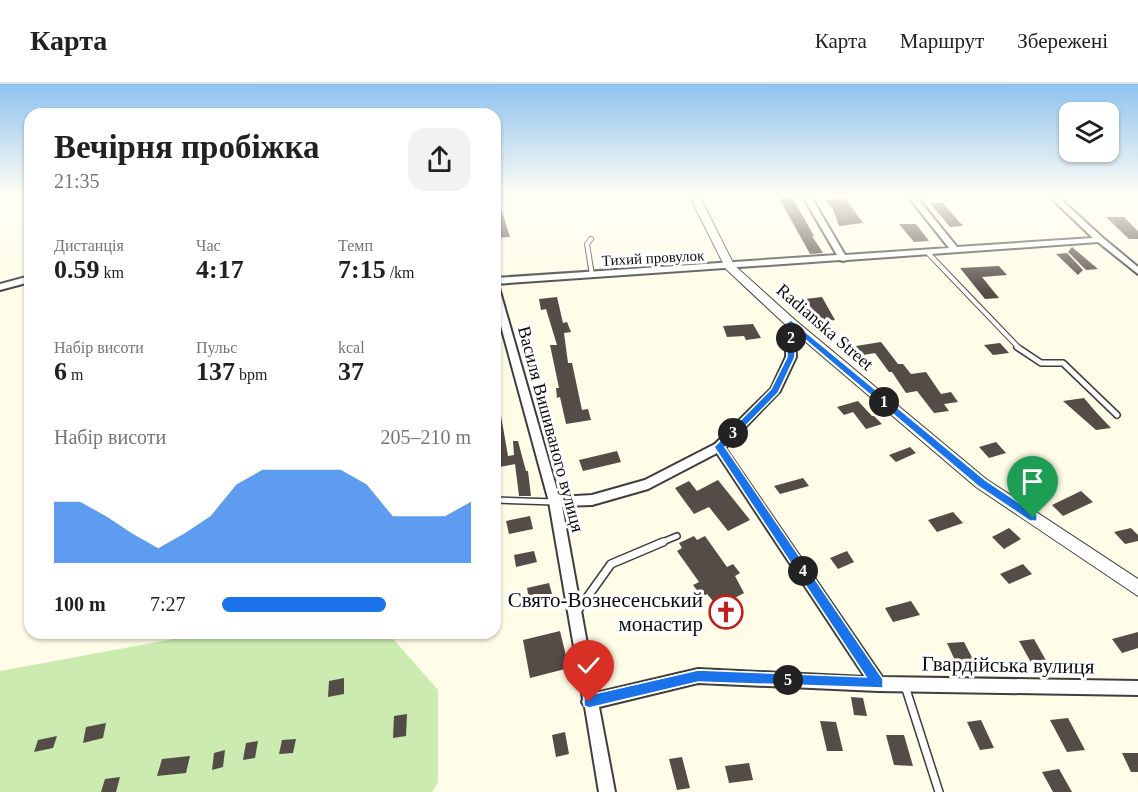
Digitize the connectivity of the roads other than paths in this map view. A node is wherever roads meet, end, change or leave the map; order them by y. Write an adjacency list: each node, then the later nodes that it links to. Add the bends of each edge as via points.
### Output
1 (710, 228): 10 (street, Radianska Street)
2 (825, 228): 9 (street)
3 (938, 228): 7 (street)
4 (1087, 228): 6 (street)
5 (591, 239): 12 (lane, via 587,244)
6 (1100, 240): 7 (street, Тихий провулок); 11 (street)
7 (956, 251): 8 (street, Тихий провулок)
8 (928, 253): 9 (street, Тихий провулок); 18 (lane, via 1022,352 1041,363 1063,363)
9 (843, 259): 10 (street, Тихий провулок)
10 (729, 267): 12 (street, Тихий провулок); 17 (street, Radianska Street)
11 (1136, 268)
12 (592, 275): 14 (street, Тихий провулок)
13 (24, 281): 15 (street)
14 (501, 281)
15 (0, 287)
16 (501, 309): 21 (street, Василя Вишиваного вулиця)
17 (791, 323): 19 (street, via 791,357 775,391); 23 (street, Radianska Street, via 981,483)
18 (1117, 415)
19 (719, 447): 21 (street, via 648,484 592,500); 25 (street)
20 (501, 501): 21 (lane)
21 (555, 502): 24 (street, Василя Вишиваного вулиця)
22 (677, 536): 24 (lane, via 611,564)
23 (1138, 588)
24 (575, 614): 28 (street, Василя Вишиваного вулиця)
25 (878, 684): 26 (street, Гвардійська вулиця); 28 (street, Гвардійська вулиця, via 698,676)
26 (904, 684): 27 (street, Гвардійська вулиця); 30 (lane)
27 (1138, 688)
28 (589, 702): 29 (street, Василя Вишиваного вулиця)
29 (608, 792)
30 (939, 792)

